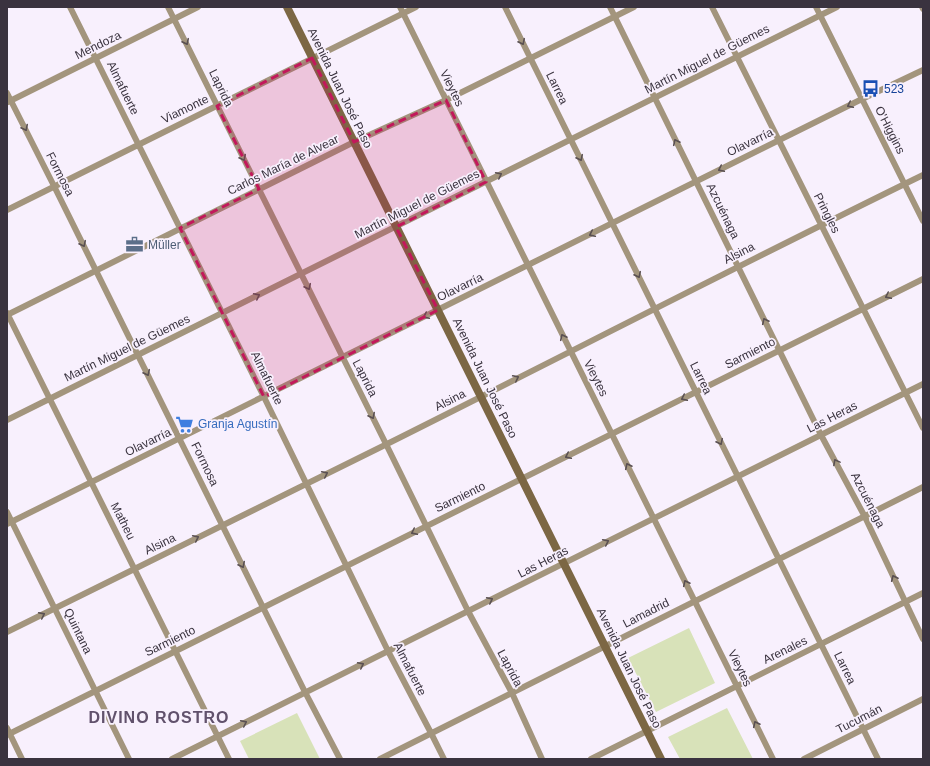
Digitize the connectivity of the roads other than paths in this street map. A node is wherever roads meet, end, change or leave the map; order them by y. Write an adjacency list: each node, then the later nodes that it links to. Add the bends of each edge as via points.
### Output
1 (70, 7): 18 (street, Almafuerte)
2 (168, 7): 16 (street, Laprida)
3 (198, 7): 16 (street, Mendoza)
4 (287, 7): 19 (main road, Avenida Juan José Paso)
5 (400, 7): 13 (street, Vieytes)
6 (416, 7): 13 (street, Viamonte)
7 (505, 7): 20 (street, Larrea, one-way to 20)
8 (610, 7): 15 (street, Azcuénaga)
9 (634, 7): 15 (street, Carlos María de Alvear)
10 (712, 7): 17 (street, Pringles)
11 (816, 7): 14 (street, O'Higgins)
12 (837, 7): 14 (street, Martín Miguel de Güemes)
13 (403, 13): 19 (street, Viamonte); 25 (street, Vieytes)
14 (820, 15): 17 (street, Martín Miguel de Güemes); 24 (street, O'Higgins)
15 (615, 17): 20 (street, Carlos María de Alvear); 23 (street, Azcuénaga)
16 (174, 19): 18 (street, Mendoza); 27 (street, Laprida, one-way to 27)
17 (736, 56): 23 (street, Martín Miguel de Güemes); 29 (street, Pringles)
18 (96, 58): 26 (street, Mendoza); 31 (street, Almafuerte)
19 (312, 58): 27 (street, Viamonte); 30 (main road, Avenida Juan José Paso)
20 (531, 59): 25 (street, Carlos María de Alvear); 28 (street, Larrea)
21 (923, 70): 24 (street, Olavarría)
22 (7, 93): 26 (street, Formosa)
23 (655, 97): 28 (street, Martín Miguel de Güemes); 34 (street, Azcuénaga, one-way to 23)
24 (862, 99): 29 (street, Olavarría, one-way to 29); 35 (street, O'Higgins)
25 (446, 100): 30 (street, Carlos María de Alvear); 33 (street, Vieytes)
26 (9, 101): 36 (street, Formosa, one-way to 36)
27 (217, 106): 31 (street, Viamonte); 37 (street, Laprida, one-way to 37)
28 (571, 140): 33 (street, Martín Miguel de Güemes, one-way to 28); 40 (street, Larrea, one-way to 40)
29 (779, 140): 34 (street, Olavarría, one-way to 34); 41 (street, Pringles)
30 (354, 142): 37 (street, Carlos María de Alvear); 42 (main road, Avenida Juan José Paso)
31 (139, 144): 36 (street, Viamonte); 43 (street, Almafuerte)
32 (923, 175): 35 (street, Alsina)
33 (486, 182): 42 (street, Martín Miguel de Güemes); 44 (street, Vieytes)
34 (696, 182): 40 (street, Olavarría); 45 (street, Azcuénaga)
35 (905, 184): 39 (street, O'Higgins); 41 (street, Alsina)
36 (54, 186): 38 (street, Viamonte); 46 (street, Formosa, one-way to 46)
37 (259, 189): 43 (street, Carlos María de Alvear); 47 (street, Laprida)
38 (7, 210)
39 (923, 221)
40 (612, 224): 44 (street, Olavarría, one-way to 44); 49 (street, Larrea, one-way to 49)
41 (821, 225): 45 (street, Alsina); 50 (street, Pringles)
42 (396, 227): 47 (street, Martín Miguel de Güemes); 51 (main road, Avenida Juan José Paso)
43 (180, 228): 46 (street, Carlos María de Alvear); 53 (street, Almafuerte)
44 (528, 265): 51 (street, Olavarría); 55 (street, Vieytes, one-way to 44)
45 (738, 266): 49 (street, Alsina); 54 (street, Azcuénaga, one-way to 45)
46 (96, 270): 52 (street, Carlos María de Alvear); 56 (street, Formosa)
47 (301, 274): 53 (street, Martín Miguel de Güemes, one-way to 47); 57 (street, Laprida, one-way to 57)
48 (923, 279): 50 (street, Sarmiento, one-way to 50)
49 (655, 309): 55 (street, Alsina); 59 (street, Larrea)
50 (863, 309): 54 (street, Sarmiento); 60 (street, Pringles)
51 (438, 310): 57 (street, Olavarría, one-way to 57); 61 (main road, Avenida Juan José Paso)
52 (7, 314): 63 (street, Matheu)
53 (222, 314): 56 (street, Martín Miguel de Güemes); 62 (street, Almafuerte)
54 (780, 350): 59 (street, Sarmiento); 67 (street, Azcuénaga)
55 (570, 351): 61 (street, Alsina, one-way to 55); 66 (street, Vieytes)
56 (138, 355): 63 (street, Martín Miguel de Güemes); 68 (street, Formosa, one-way to 68)
57 (343, 357): 62 (street, Olavarría); 69 (street, Laprida, one-way to 69)
58 (923, 384): 60 (street, Las Heras)
59 (696, 392): 66 (street, Sarmiento, one-way to 66); 70 (street, Larrea, one-way to 70)
60 (905, 393): 65 (street, Pringles); 67 (street, Las Heras)
61 (480, 396): 69 (street, Alsina); 71 (main road, Avenida Juan José Paso)
62 (264, 397): 68 (street, Olavarría); 73 (street, Almafuerte)
63 (50, 399): 64 (street, Martín Miguel de Güemes); 72 (street, Matheu)
64 (7, 420)
65 (923, 428)
66 (612, 434): 71 (street, Sarmiento, one-way to 71); 77 (street, Vieytes, one-way to 66)
67 (821, 435): 70 (street, Las Heras); 76 (street, Azcuénaga, one-way to 67)
68 (180, 439): 72 (street, Olavarría); 79 (street, Formosa)
69 (386, 444): 73 (street, Alsina, one-way to 69); 80 (street, Laprida)
70 (738, 477): 77 (street, Las Heras); 81 (street, Larrea)
71 (522, 479): 80 (street, Sarmiento); 82 (main road, Avenida Juan José Paso)
72 (91, 482): 78 (street, Olavarría); 84 (street, Matheu)
73 (306, 484): 79 (street, Alsina); 83 (street, Almafuerte)
74 (923, 487): 76 (street, Lamadrid)
75 (7, 512): 78 (street, Quintana)
76 (864, 517): 81 (street, Lamadrid); 87 (street, Azcuénaga, one-way to 76)
77 (654, 519): 82 (street, Las Heras, one-way to 77); 86 (street, Vieytes, one-way to 77)
78 (9, 523): 89 (street, Quintana)
79 (222, 525): 84 (street, Alsina, one-way to 79); 88 (street, Formosa, one-way to 88)
80 (426, 526): 83 (street, Sarmiento, one-way to 83); 90 (street, Laprida)
81 (779, 560): 86 (street, Lamadrid); 93 (street, Larrea)
82 (564, 564): 90 (street, Las Heras, one-way to 82); 94 (main road, Avenida Juan José Paso)
83 (347, 566): 88 (street, Sarmiento); 96 (street, Almafuerte)
84 (134, 569): 89 (street, Alsina); 95 (street, Matheu)
85 (923, 593): 87 (street, Arenales)
86 (695, 601): 94 (street, Lamadrid); 97 (street, Vieytes)
87 (905, 602): 92 (street, Azcuénaga); 93 (street, Arenales)
88 (263, 607): 95 (street, Sarmiento); 99 (street, Formosa)
89 (54, 608): 91 (street, Alsina, one-way to 89); 98 (street, Quintana)
90 (468, 611): 96 (street, Las Heras); 100 (street, Laprida)
91 (7, 632)
92 (923, 639)
93 (821, 645): 97 (street, Arenales); 102 (street, Larrea)
94 (605, 646): 100 (street, Lamadrid); 103 (main road, Avenida Juan José Paso)
95 (175, 651): 98 (street, Sarmiento); 106 (street, Matheu)
96 (388, 651): 99 (street, Las Heras, one-way to 96); 105 (street, Almafuerte)
97 (737, 686): 103 (street, Arenales); 117 (street, Vieytes, one-way to 97)
98 (95, 691): 104 (street, Sarmiento); 108 (street, Quintana)
99 (305, 692): 106 (street, Las Heras, one-way to 99); 111 (street, Formosa)
100 (512, 693): 105 (street, Lamadrid); 114 (street, Laprida)
101 (923, 699): 102 (street, Tucumán)
102 (863, 729): 118 (street, Tucumán); 119 (street, Larrea)
103 (647, 731): 115 (street, Arenales); 116 (main road, Avenida Juan José Paso)
104 (8, 732): 107 (street)
105 (431, 733): 112 (street, Lamadrid); 113 (street, Almafuerte)
106 (217, 736): 109 (street, Las Heras); 110 (street, Matheu)
107 (22, 759)
108 (129, 759)
109 (172, 759)
110 (229, 759)
111 (340, 759)
112 (380, 759)
113 (444, 759)
114 (542, 759)
115 (591, 759)
116 (661, 759)
117 (773, 759)
118 (804, 759)
119 (878, 759)

